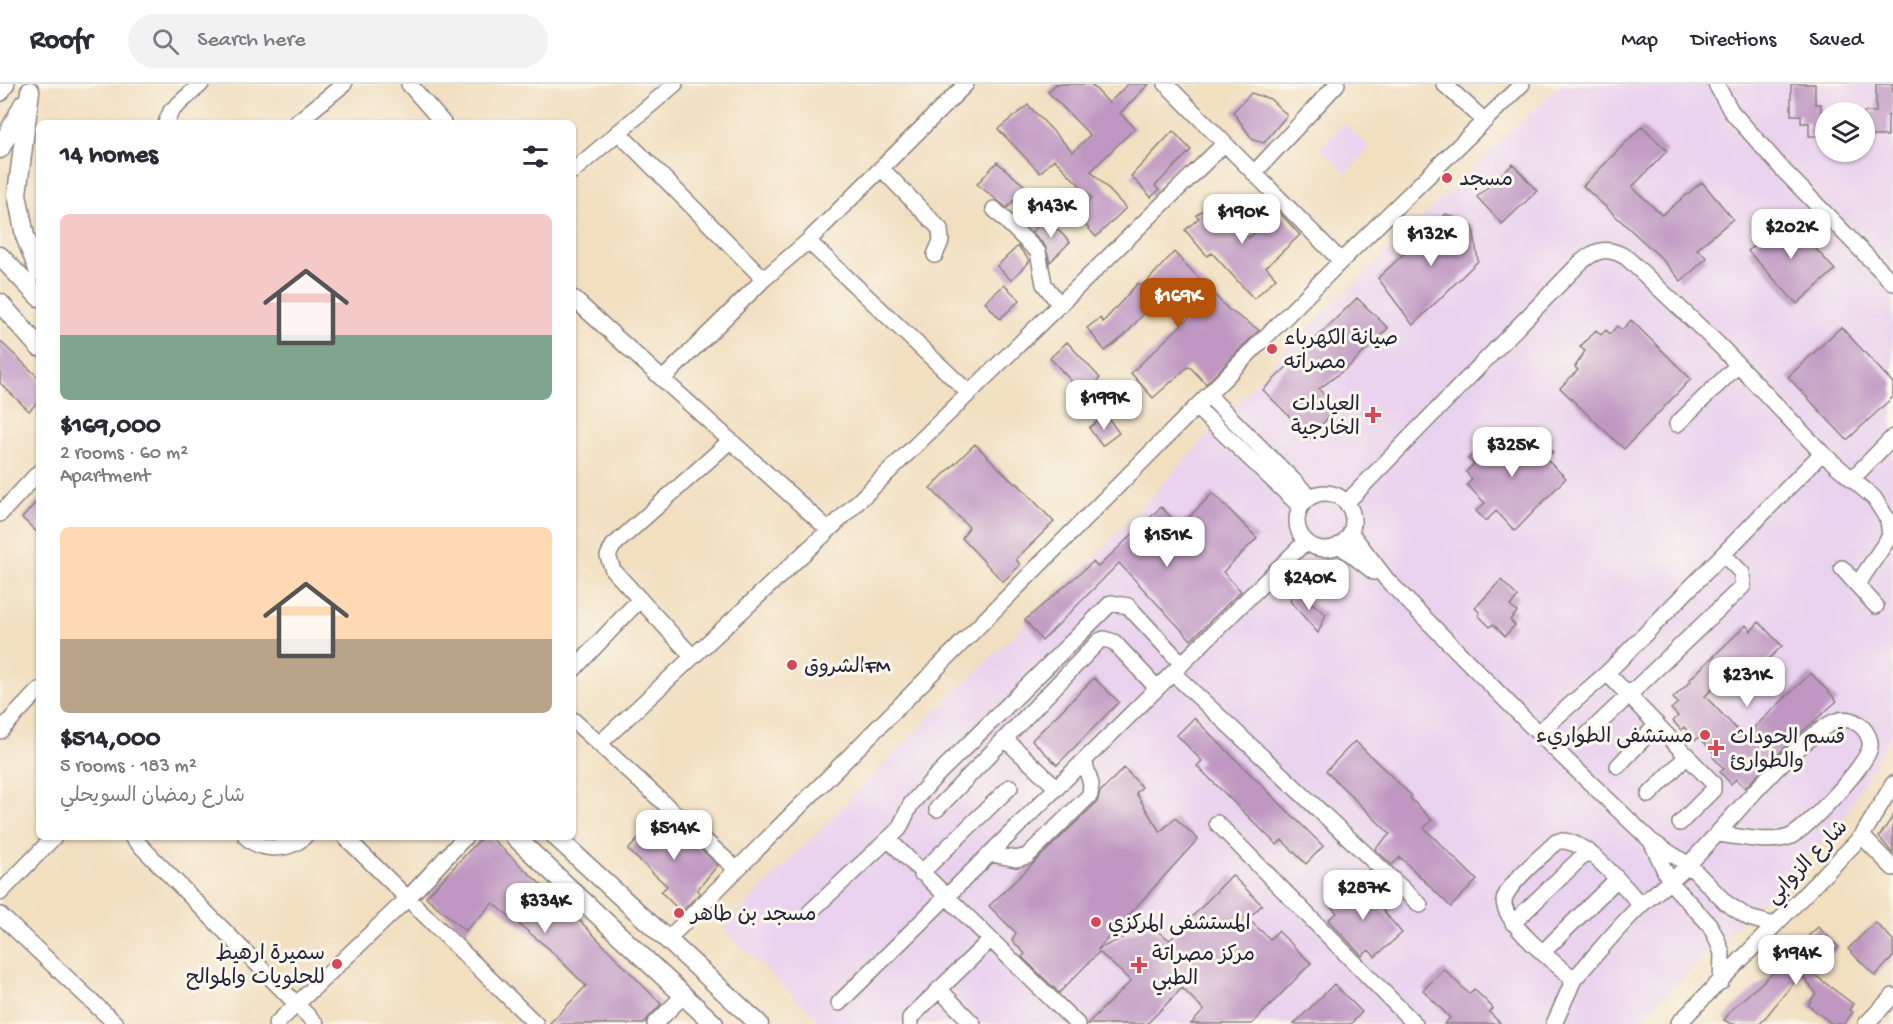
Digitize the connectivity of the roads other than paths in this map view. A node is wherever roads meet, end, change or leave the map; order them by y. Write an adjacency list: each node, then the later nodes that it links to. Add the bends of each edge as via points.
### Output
1 (5, 84): 13 (main road)
2 (201, 84): 14 (street, via 171,111)
3 (344, 84): 15 (street)
4 (410, 84): 16 (street)
5 (675, 84): 18 (street)
6 (966, 84): 22 (street)
7 (1166, 84): 19 (street)
8 (1337, 84): 23 (street)
9 (1444, 84): 17 (street)
10 (1522, 84): 17 (street)
11 (1716, 84): 31 (street, via 1731,111 1776,162)
12 (32, 88): 20 (main road); 29 (main road, via 17,194 25,236)
13 (0, 92)
14 (167, 120)
15 (300, 120)
16 (440, 120)
17 (1485, 121): 28 (street)
18 (618, 132): 21 (street); 30 (street)
19 (1224, 144): 23 (street); 35 (street)
20 (0, 149)
21 (576, 168)
22 (881, 168): 25 (street); 26 (street, via 940,228 941,241)
23 (1254, 173): 28 (street)
24 (994, 209): 35 (street, via 1038,252 1044,284)
25 (808, 241): 30 (street); 39 (street)
26 (935, 255)
27 (0, 256): 32 (main road)
28 (1341, 261): 40 (street)
29 (36, 264)
30 (764, 279): 38 (street)
31 (1893, 283)
32 (36, 294)
33 (576, 301): 38 (street)
34 (0, 303): 36 (main road)
35 (1060, 305): 39 (street)
36 (36, 344)
37 (1738, 365): 42 (street); 45 (street); 49 (street, via 1627,258 1618,252 1599,250 1580,263)
38 (664, 378): 44 (street)
39 (969, 393): 51 (street)
40 (1209, 396): 41 (street); 48 (street)
41 (1197, 408): 48 (street); 100 (street)
42 (1677, 424)
43 (1893, 437): 47 (street)
44 (730, 441): 51 (street); 59 (street, via 609,551 610,565)
45 (1822, 453): 47 (street); 55 (street)
46 (36, 475): 50 (street)
47 (1852, 479): 58 (street, via 1883,509 1890,529 1882,550)
48 (1305, 502): 49 (street, via 1325,492); 53 (street, via 1297,525)
49 (1347, 502): 52 (street, via 1353,517)
50 (0, 514)
51 (829, 530): 61 (street)
52 (1351, 533): 54 (street); 57 (street)
53 (1306, 541): 54 (street, via 1322,549); 63 (street)
54 (1339, 545): 57 (street)
55 (1724, 555): 64 (street); 67 (street, via 1742,573 1743,586)
56 (1842, 568): 58 (street)
57 (1387, 580): 71 (street)
58 (1857, 585): 60 (street)
59 (640, 599): 61 (street); 62 (street)
60 (1876, 606)
61 (692, 656): 74 (street)
62 (576, 667)
63 (1178, 668): 65 (street); 87 (street, via 1128,606 1112,603 934,778); 108 (street)
64 (1607, 673): 67 (street); 71 (street)
65 (1157, 688): 73 (street, via 1114,642 1104,639); 76 (street)
66 (36, 693): 70 (street)
67 (1631, 696): 69 (street); 72 (street)
68 (576, 723): 74 (street)
69 (1657, 724): 75 (street); 77 (street)
70 (0, 731)
71 (1538, 733): 96 (street)
72 (1587, 735)
73 (1005, 739): 80 (street); 82 (street)
74 (599, 744): 100 (street)
75 (1688, 755): 81 (street); 84 (street, via 1713,786)
76 (1084, 761): 80 (street); 98 (street, via 1091,790 1082,802 1027,856 1016,859)
77 (1618, 766)
78 (1893, 784): 86 (street, شارع الزوابي)
79 (1010, 787): 102 (street)
80 (1057, 788): 98 (street)
81 (1649, 795)
82 (937, 809)
83 (1217, 823): 135 (street)
84 (1680, 823)
85 (1717, 834): 85 (street, via 1780,763 1827,724 1848,718 1865,729 1870,748 1865,760 1798,832 1779,839); 99 (street)
86 (1862, 836): 101 (street); 113 (street, شارع الزوابي)
87 (888, 839): 102 (street); 110 (street)
88 (51, 840): 105 (street)
89 (135, 840): 122 (street)
90 (249, 840): 91 (street, via 269,848 295,845)
91 (301, 840)
92 (348, 840): 106 (street)
93 (462, 840): 106 (street)
94 (518, 840): 120 (main road)
95 (559, 840): 114 (main road)
96 (1652, 841): 99 (street); 104 (street)
97 (1588, 851): 103 (street); 112 (street); 112 (street, via 1572,842 1556,842 1505,896 1504,912)
98 (992, 854): 107 (street)
99 (1689, 865): 104 (street); 113 (street, via 1726,903 1749,918)
100 (736, 868): 114 (street)
101 (1893, 868)
102 (921, 873): 107 (street)
103 (1617, 879): 109 (street); 116 (street)
104 (1670, 882): 109 (street); 118 (street, via 1716,937 1722,953)
105 (0, 893)
106 (408, 898): 122 (street); 128 (street)
107 (947, 898): 115 (street); 123 (street)
108 (1419, 905)
109 (1641, 905): 117 (street)
110 (810, 912)
111 (0, 915): 125 (street)
112 (1513, 923): 116 (street)
113 (1774, 925): 118 (street, شارع الزوابي)
114 (668, 939): 131 (main road)
115 (990, 940): 119 (street); 134 (street)
116 (1543, 952): 117 (street)
117 (1574, 980): 136 (street)
118 (1721, 982): 124 (street, شارع الزوابي)
119 (939, 989): 132 (street, via 910,1018); 133 (street)
120 (684, 995): 129 (street); 130 (main road)
121 (1893, 996): 138 (street)
122 (296, 1003): 126 (street); 127 (street)
123 (839, 1003)
124 (1687, 1018): 137 (street, شارع الزوابي)
125 (116, 1024)
126 (276, 1024)
127 (316, 1024)
128 (536, 1024)
129 (655, 1024)
130 (714, 1024)
131 (759, 1024)
132 (909, 1024)
133 (973, 1024)
134 (1077, 1024)
135 (1414, 1024)
136 (1554, 1024)
137 (1678, 1024)
138 (1866, 1024)

